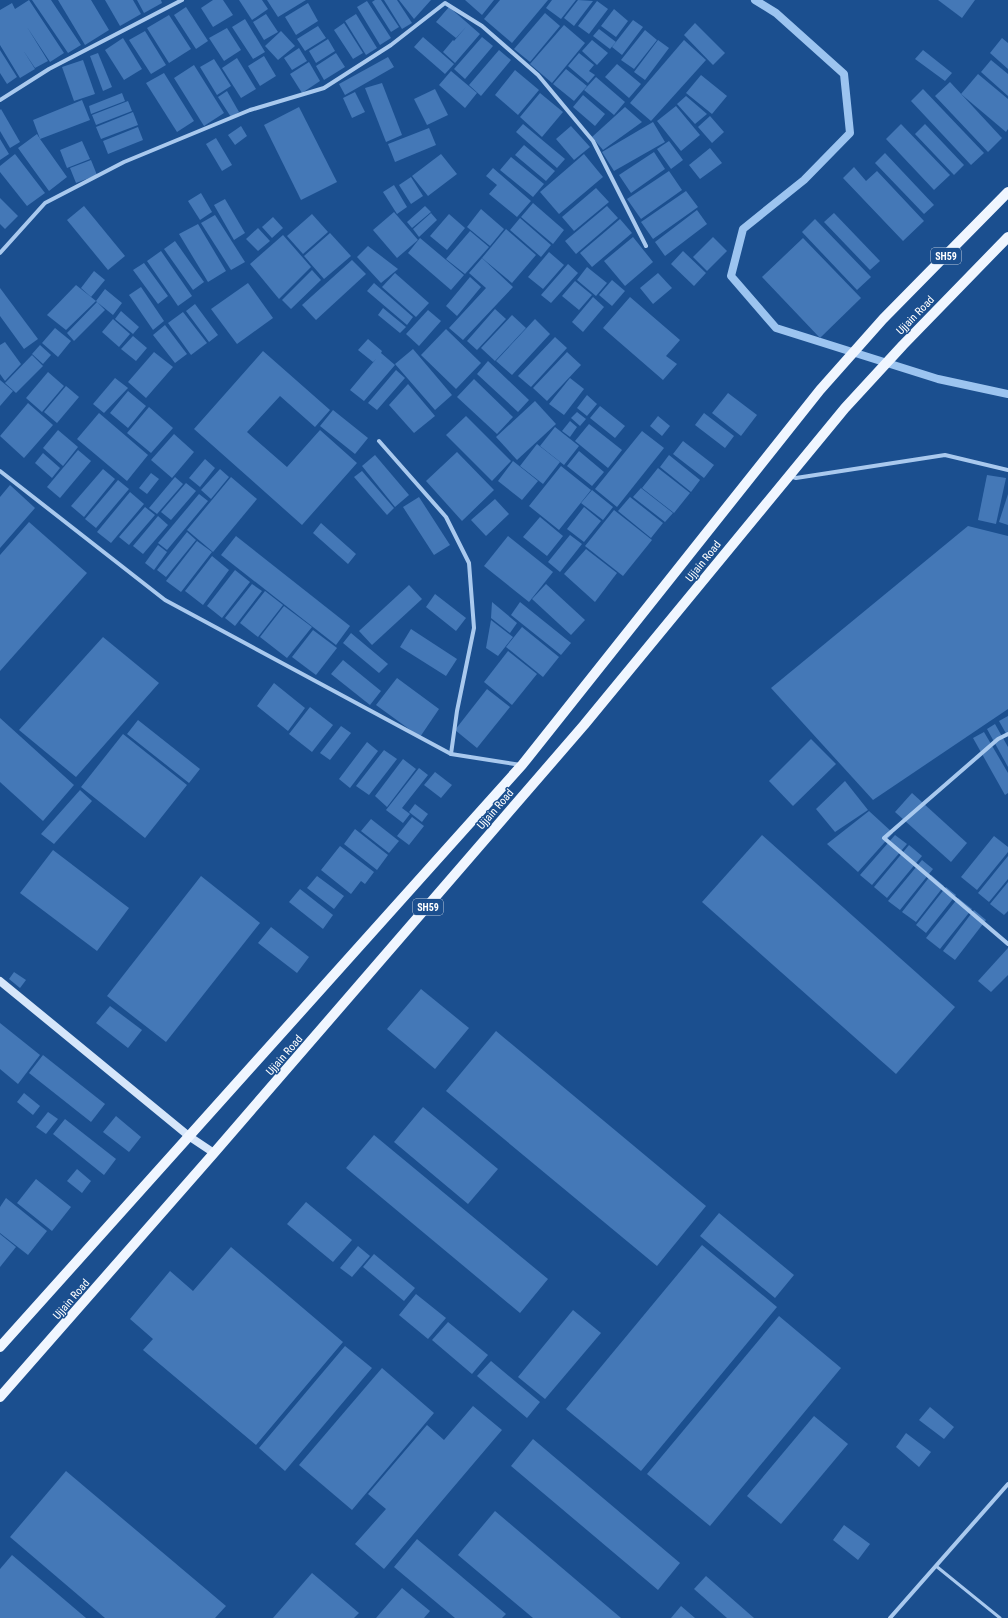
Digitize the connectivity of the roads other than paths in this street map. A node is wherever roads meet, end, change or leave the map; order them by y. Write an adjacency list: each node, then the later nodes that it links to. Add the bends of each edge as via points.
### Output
1 (182, 0): 2 (street, via 49,69)
2 (0, 100)
3 (1008, 192): 13 (main road, Ujjain Road / SH59, via 883,319 820,390)
4 (1008, 237): 10 (main road, Ujjain Road / SH59, via 845,408)
5 (646, 246): 6 (street, via 593,141 538,75 482,26 445,3 391,44 324,88 250,110 124,162 45,203)
6 (0, 253)
7 (379, 441): 12 (street, via 446,517 469,563 474,628)
8 (1008, 470): 10 (street, via 945,455 796,478)
9 (0, 471): 12 (street, via 165,600)
10 (789, 475): 17 (main road, Ujjain Road / SH59, via 584,725)
11 (1008, 734): 14 (street, via 998,739 884,838)
12 (451, 754): 13 (street)
13 (522, 765): 16 (main road, Ujjain Road / SH59)
14 (1008, 944)
15 (0, 981): 16 (street)
16 (190, 1137): 17 (street); 18 (main road, Ujjain Road / SH59)
17 (214, 1153): 19 (main road, Ujjain Road / SH59)
18 (0, 1348)
19 (0, 1397)
20 (1008, 1484): 21 (street)
21 (936, 1566): 22 (street); 23 (lane)
22 (890, 1618)
23 (1000, 1618)

